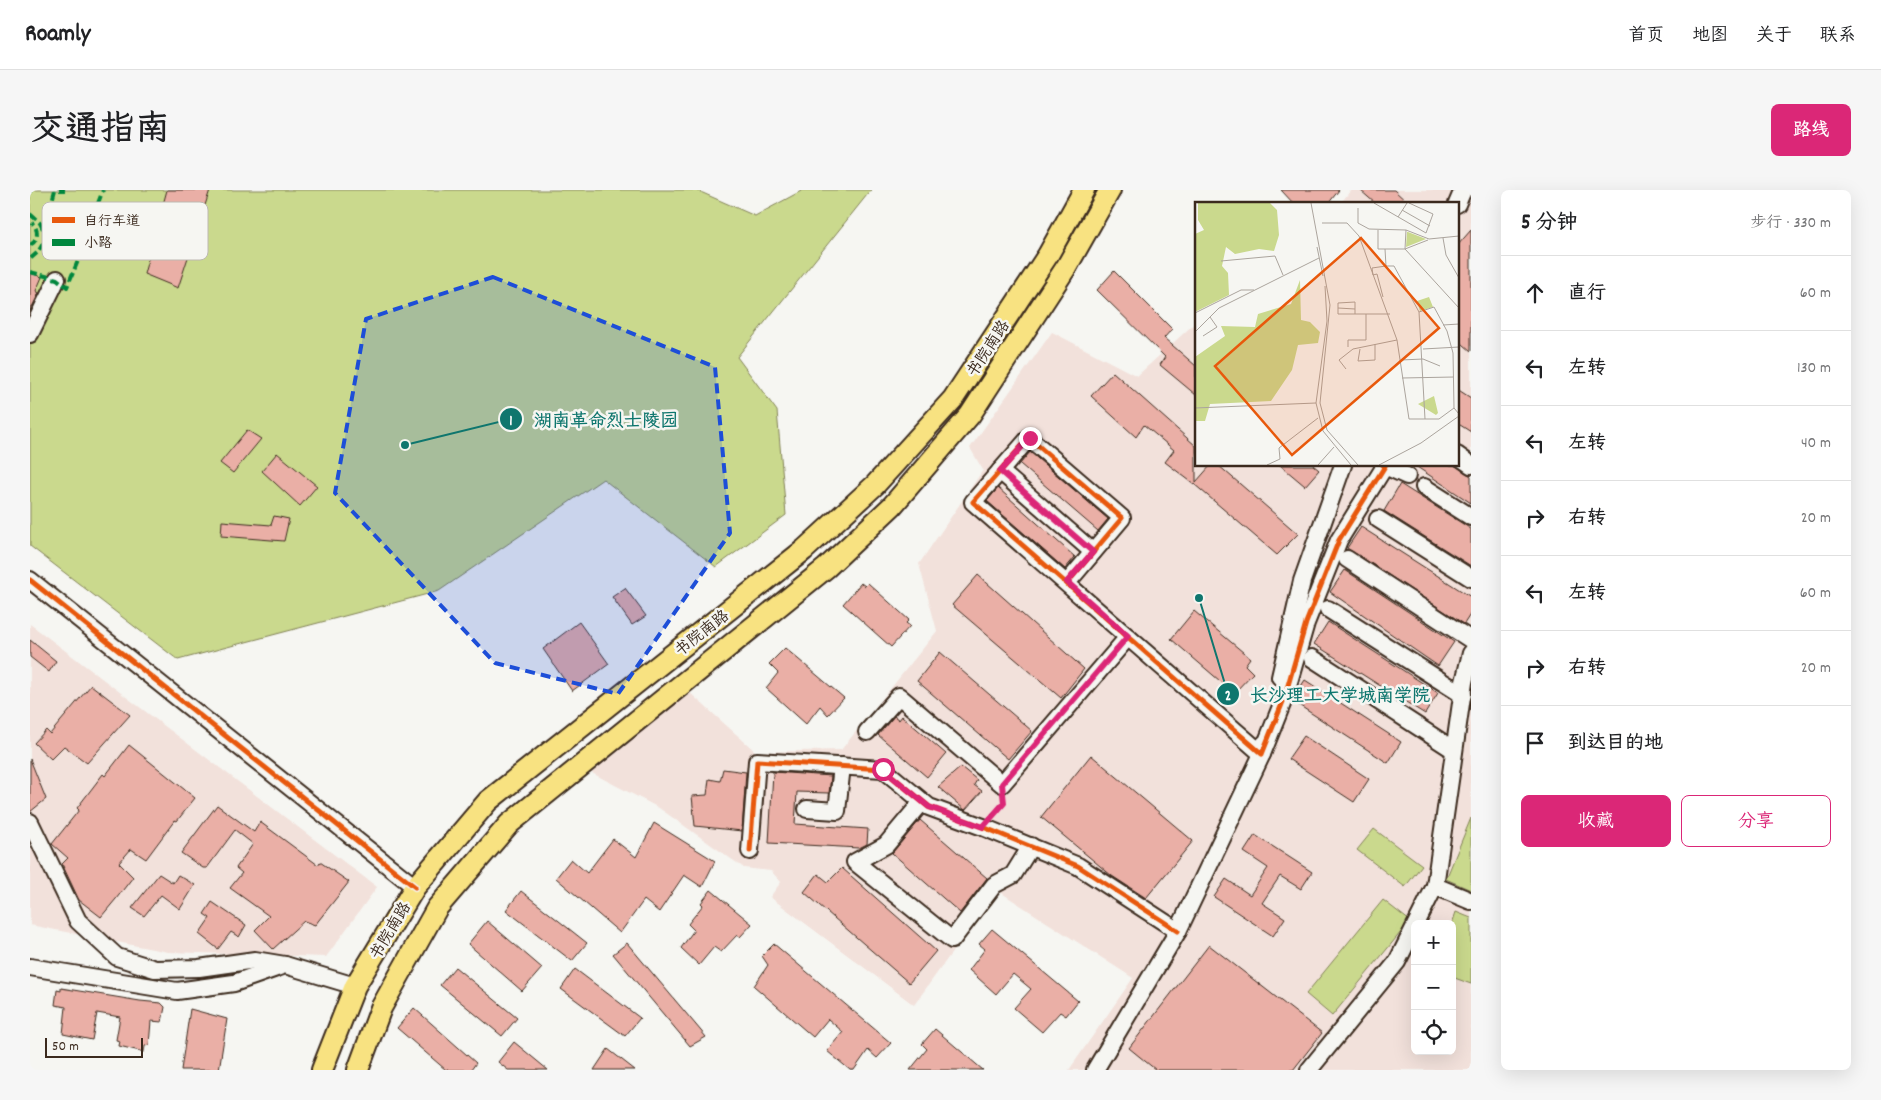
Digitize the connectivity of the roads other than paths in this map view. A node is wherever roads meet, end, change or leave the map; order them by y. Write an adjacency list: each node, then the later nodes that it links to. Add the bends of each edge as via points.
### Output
1 (1084, 190): 37 (main road, 书院南路, via 1048,255 953,399 875,485 804,550 488,801)
2 (1110, 190): 47 (main road, 书院南路, via 1068,266 970,415 892,506 826,568 509,824 437,908 381,1008)
3 (1463, 190): 4 (street)
4 (1458, 202)
5 (57, 279): 6 (street)
6 (30, 334)
7 (1458, 456): 8 (street)
8 (1471, 464)
9 (1343, 466): 29 (street, via 1302,581)
10 (1384, 466): 12 (street); 29 (street, via 1339,540 1306,622 1284,699)
11 (1000, 471): 16 (street); 16 (street, via 1030,438 1122,518); 20 (street, via 973,502)
12 (1407, 476)
13 (1424, 487): 15 (street)
14 (1378, 518): 18 (street)
15 (1471, 518)
16 (1093, 552): 20 (street)
17 (1348, 559): 23 (street)
18 (1471, 578)
19 (30, 580): 37 (street)
20 (1067, 582): 22 (street)
21 (1328, 609): 26 (street)
22 (1128, 636): 27 (street, via 1002,784 899,696); 29 (street)
23 (1471, 640)
24 (1471, 653): 26 (street)
25 (1312, 658): 28 (street)
26 (1463, 695): 28 (street)
27 (867, 732)
28 (1454, 750): 36 (street)
29 (1262, 754): 40 (street)
30 (842, 766): 31 (street, via 883,769); 32 (street, via 837,811); 35 (street, via 757,761)
31 (922, 802): 34 (street); 34 (street, via 886,845 855,862 952,940 994,885 1013,875)
32 (807, 809)
33 (30, 822): 42 (street, via 78,921 117,956 155,970 255,960)
34 (1031, 846): 40 (street, via 1078,866)
35 (750, 851)
36 (1435, 886): 38 (street); 39 (street)
37 (415, 887): 44 (main road, 书院南路)
38 (1471, 901)
39 (1418, 920)
40 (1178, 931): 45 (street)
41 (1411, 933): 48 (street, via 1397,962)
42 (285, 965): 43 (street, via 234,983 177,991); 44 (street)
43 (30, 968)
44 (355, 986): 46 (main road, 书院南路)
45 (1103, 1067)
46 (322, 1070)
47 (358, 1070)
48 (1308, 1070)

